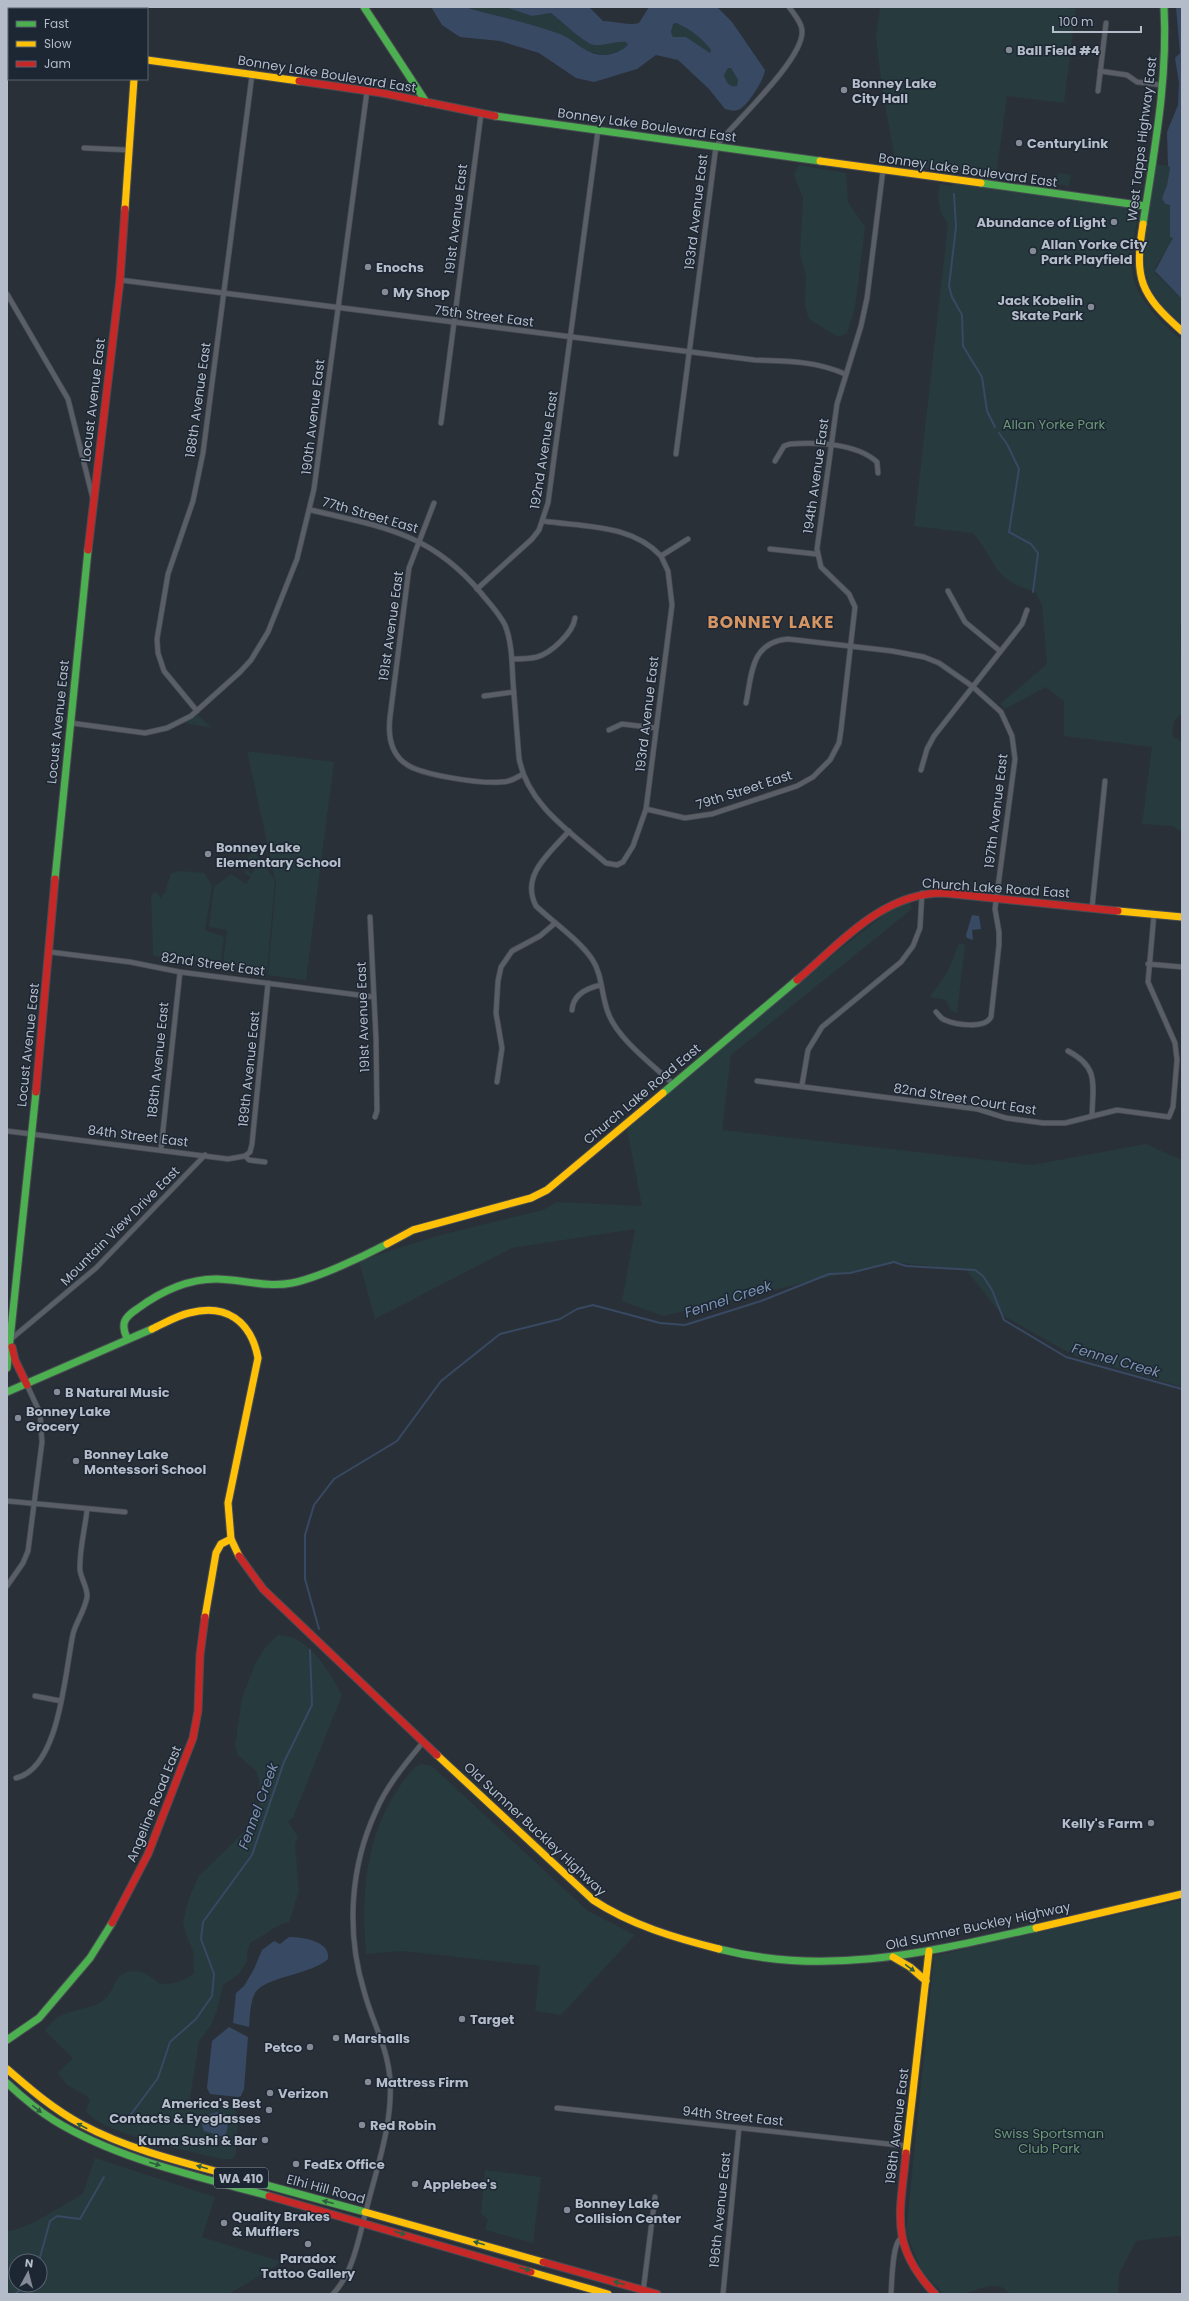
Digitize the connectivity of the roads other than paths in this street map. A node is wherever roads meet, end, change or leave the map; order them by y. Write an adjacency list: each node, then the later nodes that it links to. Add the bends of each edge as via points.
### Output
1 (364, 7): 12 (main road)
2 (789, 7): 15 (street, 193rd Avenue East, via 802,28 800,46 749,111)
3 (1164, 7): 9 (main road, West Tapps Highway East, via 1165,47)
4 (1106, 23): 6 (street)
5 (148, 60): 7 (main road, Bonney Lake Boulevard East)
6 (1100, 71): 9 (street, via 1127,75 1137,82); 11 (street)
7 (252, 75): 10 (main road, Bonney Lake Boulevard East); 21 (street, 188th Avenue East)
8 (134, 80): 17 (main road, Locust Avenue East)
9 (1162, 85): 19 (main road, West Tapps Highway East)
10 (367, 91): 12 (main road, Bonney Lake Boulevard East); 23 (street, 190th Avenue East)
11 (1098, 91)
12 (426, 102): 13 (main road, Bonney Lake Boulevard East)
13 (481, 114): 14 (main road, Bonney Lake Boulevard East); 24 (street, 191st Avenue East)
14 (598, 130): 15 (main road, Bonney Lake Boulevard East); 26 (street, 192nd Avenue East)
15 (716, 146): 18 (main road, Bonney Lake Boulevard East); 27 (street, 193rd Avenue East)
16 (84, 148): 17 (street)
17 (129, 150): 20 (main road, Locust Avenue East)
18 (883, 170): 19 (main road, Bonney Lake Boulevard East); 28 (street, 194th Avenue East, via 867,298 861,326)
19 (1145, 206): 25 (main road, West Tapps Highway East, via 1139,253 1140,276 1152,301)
20 (120, 280): 21 (street, 75th Street East); 34 (main road, Locust Avenue East)
21 (224, 293): 23 (street, 75th Street East); 54 (street, 188th Avenue East, via 200,469 193,501 168,574 157,639 158,653 164,671)
22 (7, 294): 34 (street, via 33,336 70,406)
23 (337, 308): 24 (street, 75th Street East); 36 (street, 190th Avenue East)
24 (454, 323): 26 (street, 75th Street East); 29 (street, 191st Avenue East)
25 (1182, 331)
26 (570, 337): 27 (street, 75th Street East); 37 (street, 192nd Avenue East, via 550,494)
27 (689, 352): 28 (street, 75th Street East, via 755,360 791,360); 31 (street, 193rd Avenue East)
28 (845, 374): 30 (street, 194th Avenue East, via 837,404)
29 (441, 423)
30 (832, 446): 32 (street, via 790,444 784,446); 33 (street, via 865,453 877,462); 41 (street, 194th Avenue East)
31 (676, 454)
32 (775, 461)
33 (878, 473)
34 (93, 500): 55 (main road, Locust Avenue East)
35 (434, 503): 39 (street, 191st Avenue East)
36 (310, 510): 39 (street, 77th Street East); 54 (street, 190th Avenue East, via 297,560 261,644 240,672)
37 (543, 521): 42 (street, via 625,532 648,544); 43 (street, 192nd Avenue East, via 532,539)
38 (688, 539): 42 (street)
39 (419, 540): 43 (street, 77th Street East, via 448,558); 60 (street, 191st Avenue East, via 408,578 390,717 390,738 405,764 416,770 499,782)
40 (770, 549): 41 (street)
41 (816, 554): 47 (street, 194th Avenue East, via 821,567 850,594 853,601 855,616)
42 (661, 556): 56 (street, 193rd Avenue East, via 668,571 672,606)
43 (477, 589): 49 (street, via 505,625)
44 (948, 591): 48 (street, via 965,622)
45 (1027, 610): 48 (street, via 1022,624)
46 (575, 618): 49 (street, via 571,630 543,654 537,657)
47 (851, 646): 50 (street, 197th Avenue East, via 932,659); 53 (street, 197th Avenue East, via 788,639 767,644 757,655); 58 (street, 194th Avenue East, via 839,743)
48 (1000, 651): 50 (street)
49 (512, 659): 51 (street)
50 (972, 686): 59 (street, via 934,736); 65 (street, 197th Avenue East, via 1006,719 1014,746 1015,759)
51 (514, 692): 52 (street); 60 (street, via 519,758)
52 (484, 696)
53 (746, 703)
54 (197, 711): 55 (street, 190th Avenue East, via 167,728 145,733)
55 (70, 723): 71 (main road, Locust Avenue East)
56 (656, 728): 57 (street, via 622,724); 62 (street, 193rd Avenue East)
57 (609, 730)
58 (822, 769): 62 (street, 79th Street East, via 797,786 706,816 675,818)
59 (921, 770)
60 (523, 774): 63 (street, via 539,802)
61 (1105, 781): 66 (street)
62 (646, 809): 63 (street, 193rd Avenue East, via 633,846 623,862 614,865 606,863)
63 (569, 831): 70 (street, via 538,868 530,890 536,906)
64 (922, 893): 65 (main road, Church Lake Road East); 83 (main road, Church Lake Road East, via 898,900 874,915); 84 (street, via 920,928 914,946 901,962 822,1027 808,1050)
65 (996, 899): 66 (main road, Church Lake Road East); 79 (street, 197th Avenue East, via 999,946 991,1017 987,1023 980,1026 947,1021)
66 (1092, 908): 67 (main road, Church Lake Road East)
67 (1154, 914): 69 (main road, Church Lake Road East); 72 (street)
68 (370, 916): 77 (street, 191st Avenue East)
69 (1182, 917)
70 (554, 924): 76 (street, via 586,952 597,968); 82 (street, via 536,939 512,951 501,967 496,1013 502,1048)
71 (50, 952): 74 (street, 82nd Street East, via 130,962); 88 (main road, Locust Avenue East)
72 (1148, 964): 73 (street); 85 (street, 82nd Street Court East, via 1150,990 1177,1052 1173,1107 1168,1117 1123,1110)
73 (1182, 967)
74 (180, 972): 75 (street, 82nd Street East); 89 (street, 188th Avenue East)
75 (268, 983): 77 (street, 82nd Street East); 91 (street, 189th Avenue East, via 252,1144 250,1152)
76 (601, 985): 78 (street, via 587,988 580,993); 83 (street, via 609,1016 620,1033)
77 (374, 997): 86 (street, 191st Avenue East, via 377,1102)
78 (572, 1010)
79 (936, 1012)
80 (1068, 1051): 85 (street, via 1081,1057 1090,1068 1093,1088)
81 (757, 1081): 84 (street, 82nd Street Court East)
82 (497, 1082)
83 (674, 1084): 93 (main road, Church Lake Road East, via 540,1194 523,1201 413,1230 365,1255 292,1283 260,1285 216,1279 177,1286 159,1293 123,1320 122,1326)
84 (802, 1085): 85 (street, 82nd Street Court East, via 977,1109 1006,1118 1043,1123 1065,1123)
85 (1092, 1115)
86 (375, 1117)
87 (7, 1131): 88 (street, 84th Street East)
88 (31, 1135): 89 (street, 84th Street East); 94 (main road, Locust Avenue East)
89 (161, 1150): 90 (street, 84th Street East)
90 (205, 1155): 91 (street, 84th Street East, via 234,1159); 94 (street, Mountain View Drive East, via 96,1268)
91 (245, 1156): 92 (street, 84th Street East, via 249,1160)
92 (265, 1162)
93 (127, 1338): 96 (main road); 102 (main road, Old Sumner Buckley Highway, via 187,1313 204,1309 220,1310 239,1320 255,1342 258,1358 228,1503)
94 (12, 1339): 95 (main road, Locust Avenue East); 96 (main road, via 15,1360)
95 (7, 1368)
96 (27, 1385): 97 (main road); 99 (street, via 41,1421 42,1442)
97 (7, 1392)
98 (7, 1501): 99 (street)
99 (34, 1505): 100 (street); 103 (street, via 26,1556)
100 (87, 1510): 101 (street); 105 (street, via 80,1568 87,1597 74,1632)
101 (125, 1512)
102 (231, 1539): 106 (main road, Old Sumner Buckley Highway, via 256,1581); 112 (main road, Angeline Road East, via 221,1544 216,1553 210,1582 200,1655 198,1711 193,1738 148,1854 119,1913 90,1958 39,2018)
103 (7, 1586)
104 (35, 1696): 105 (street)
105 (60, 1701): 107 (street, via 56,1726 48,1746 30,1772)
106 (424, 1741): 110 (main road, Old Sumner Buckley Highway, via 582,1892 606,1910 627,1921 723,1950 772,1960 830,1962); 119 (street, via 398,1773 376,1810 362,1850 354,1891 353,1931 358,1967 364,1992 383,2039 390,2081 389,2108 381,2152)
107 (16, 1778)
108 (1182, 1894): 109 (main road, Old Sumner Buckley Highway)
109 (929, 1951): 110 (main road, Old Sumner Buckley Highway); 111 (main road, 198th Avenue East)
110 (893, 1957): 111 (main road, one-way to 111, via 910,1966)
111 (926, 1981): 117 (main road, 198th Avenue East)
112 (7, 2040)
113 (7, 2069): 119 (main road, Elhi Hill Road / WA 410, one-way to 113, via 117,2142 74,2122 43,2102)
114 (7, 2083): 120 (main road, Elhi Hill Road / WA 410, one-way to 120, via 38,2111 112,2150)
115 (557, 2108): 116 (street, 94th Street East)
116 (739, 2128): 117 (street, 94th Street East); 126 (street, 196th Avenue East)
117 (907, 2146): 121 (main road, 198th Avenue East, via 900,2204)
118 (655, 2197): 122 (street)
119 (365, 2212): 120 (street); 122 (main road, Elhi Hill Road / WA 410, one-way to 119)
120 (362, 2223): 123 (street, via 347,2272); 124 (main road, Elhi Hill Road / WA 410, one-way to 124)
121 (900, 2239): 127 (street, via 895,2253); 128 (main road, 198th Avenue East, via 914,2270)
122 (644, 2292): 125 (main road, Elhi Hill Road / WA 410)
123 (333, 2294)
124 (608, 2294)
125 (657, 2294)
126 (723, 2294)
127 (891, 2294)
128 (935, 2294)

